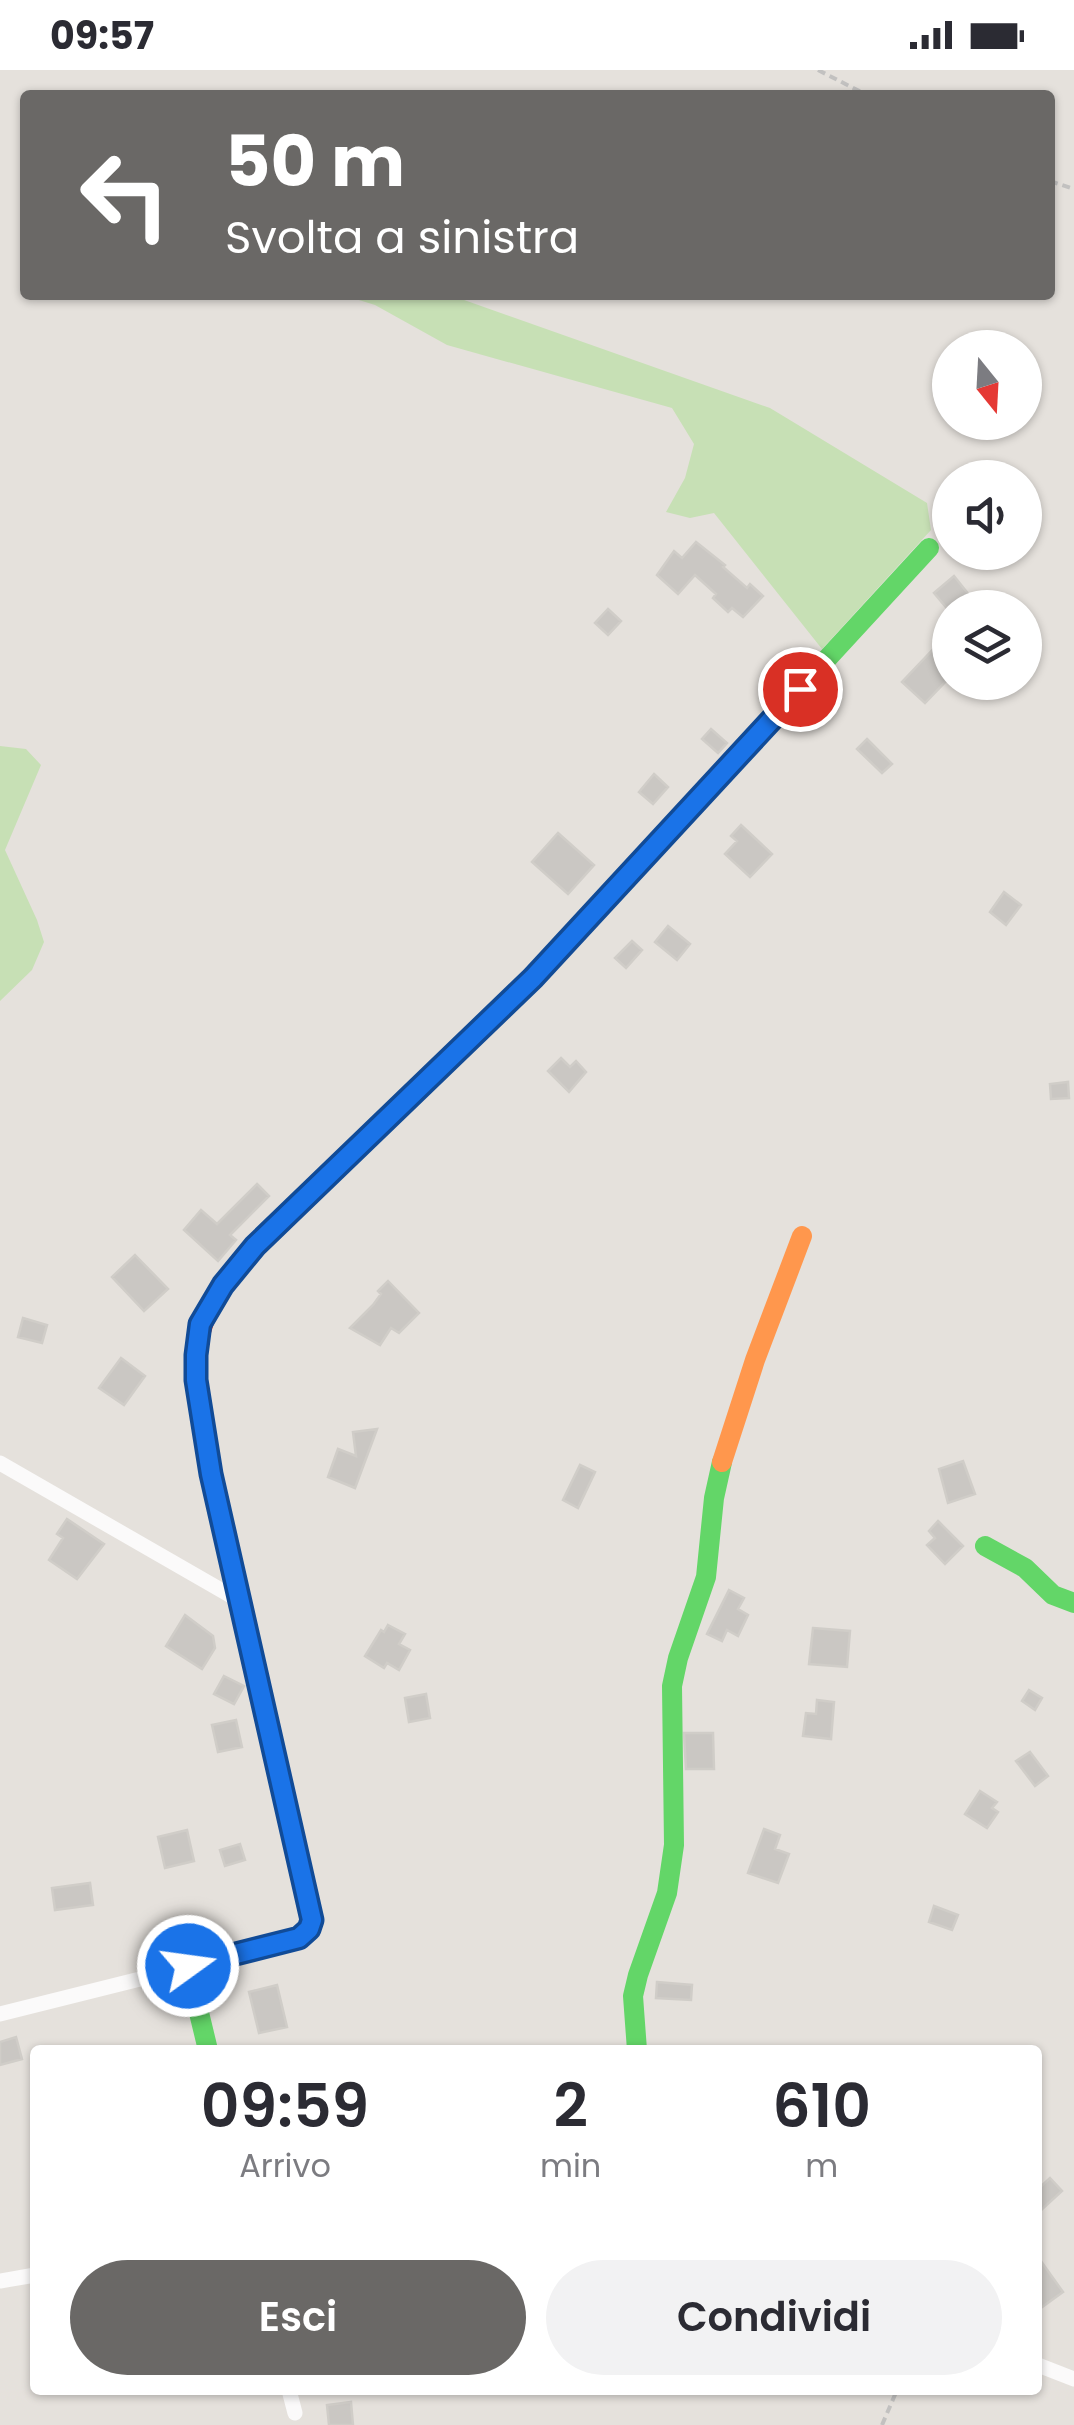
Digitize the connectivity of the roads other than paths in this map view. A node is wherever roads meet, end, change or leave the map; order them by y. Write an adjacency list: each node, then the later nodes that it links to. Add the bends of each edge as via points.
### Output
1 (929, 548): 5 (street, via 540,971 266,1235 223,1285 200,1324 196,1368 206,1452)
2 (802, 1236): 10 (street, via 757,1350 724,1460 706,1577 673,1678 674,1858 632,1992)
3 (0, 1464): 5 (street)
4 (985, 1546): 6 (street, via 1025,1568 1053,1595)
5 (240, 1601): 7 (street, via 312,1920 299,1938)
6 (1074, 1602)
7 (188, 1966): 8 (street); 9 (street)
8 (0, 2014)
9 (207, 2045)
10 (636, 2045)
11 (30, 2275): 12 (street)
12 (0, 2281)
13 (1042, 2366): 14 (street)
14 (1074, 2379)
15 (290, 2395): 16 (street)
16 (295, 2414)

